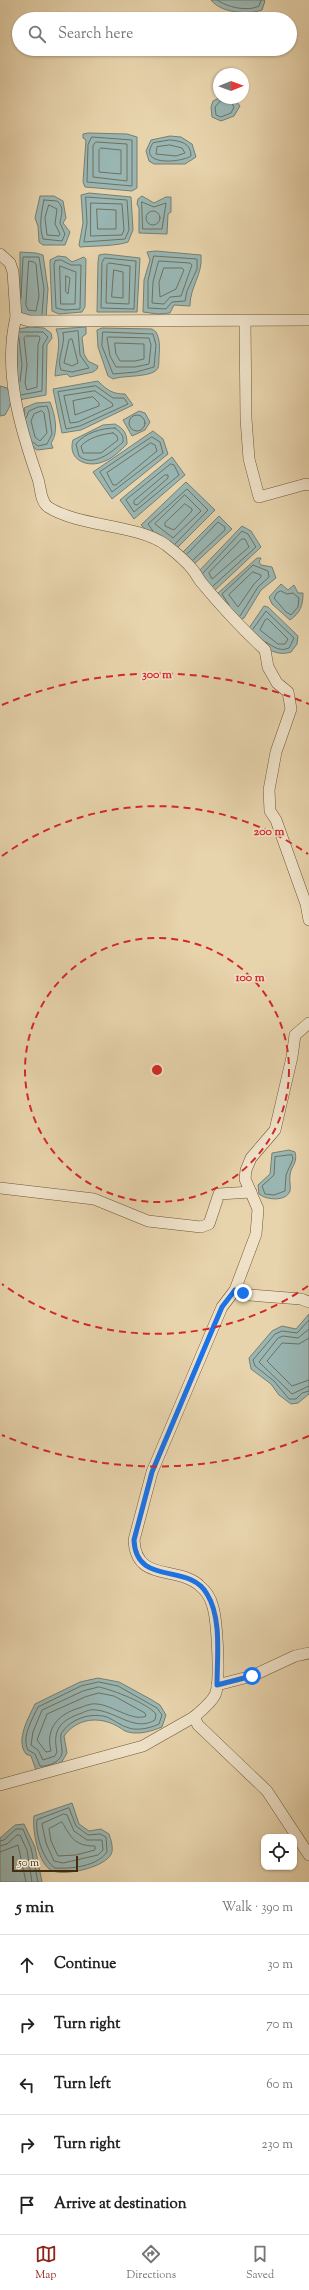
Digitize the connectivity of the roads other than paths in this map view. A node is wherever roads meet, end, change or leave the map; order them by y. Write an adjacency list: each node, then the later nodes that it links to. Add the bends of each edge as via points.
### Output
1 (0, 254): 2 (street, via 10,263 13,272)
2 (16, 317): 4 (street, via 29,321); 6 (street, via 11,338 12,376 21,426 42,499 48,506 71,516 149,537 165,544 192,569 199,581 240,628 265,650 268,667 277,683 288,692 291,709 272,771 269,790 270,811 276,820 306,904)
3 (309, 320): 4 (street)
4 (245, 321): 5 (street, via 249,459 259,498)
5 (309, 485)
6 (309, 920)
7 (309, 1022): 9 (street, via 295,1035 275,1130 249,1161 245,1179)
8 (0, 1188): 9 (street, via 94,1199 148,1221 202,1227 209,1224 219,1194)
9 (251, 1192): 10 (street, via 258,1209 256,1234)
10 (235, 1290): 11 (street); 13 (street, via 222,1307 152,1472 134,1540 134,1550 139,1561 157,1572 188,1578 206,1592 214,1611)
11 (309, 1302)
12 (309, 1653): 13 (street, via 295,1656 252,1676)
13 (217, 1685): 14 (street, via 215,1696)
14 (194, 1717): 15 (street, via 143,1746); 16 (street, via 198,1725 267,1791)
15 (0, 1785)
16 (309, 1855)

